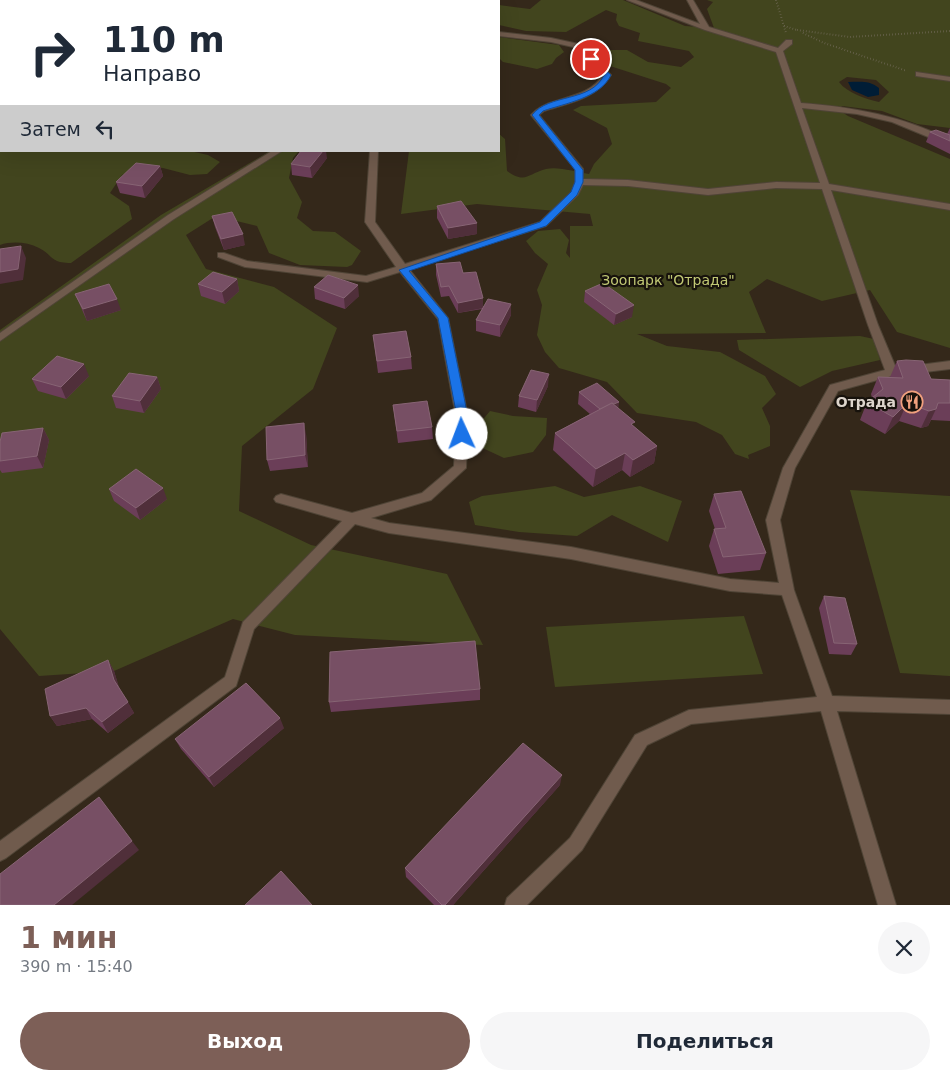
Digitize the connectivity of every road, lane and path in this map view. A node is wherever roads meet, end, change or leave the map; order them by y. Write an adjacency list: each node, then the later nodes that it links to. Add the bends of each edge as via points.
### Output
1 (690, 0): 5 (street)
2 (776, 0): 4 (path)
3 (633, 1): 5 (street)
4 (784, 26): 6 (path); 9 (path)
5 (707, 29): 10 (street)
6 (797, 30): 7 (path, via 850,37); 11 (path, via 824,43)
7 (950, 31)
8 (500, 34): 17 (street, via 551,40 584,48 607,75 604,83 593,91 541,109 535,115 579,170)
9 (789, 42): 10 (street)
10 (779, 52): 13 (street)
11 (919, 74): 12 (street)
12 (950, 79)
13 (798, 105): 14 (street, via 865,112); 18 (street)
14 (950, 143)
15 (276, 152): 22 (street, via 171,217)
16 (374, 152): 21 (street, via 370,222)
17 (579, 182): 18 (street, via 608,180 709,192 776,185); 21 (street, via 574,193 543,224)
18 (826, 186): 19 (street); 24 (street)
19 (950, 207)
20 (221, 256): 21 (street, via 244,264 367,279)
21 (403, 270): 26 (street, via 443,318 462,417 460,468 426,497)
22 (0, 338)
23 (950, 365): 24 (street)
24 (892, 372): 27 (street, via 834,388 789,468 773,520)
25 (281, 499): 26 (street)
26 (353, 518): 27 (street, via 389,528 571,553 730,585); 30 (street, via 248,626 232,681)
27 (787, 590): 28 (street)
28 (827, 703): 29 (street); 31 (street, via 689,717 641,740 576,844); 32 (street)
29 (950, 707)
30 (0, 852)
31 (514, 905)
32 (887, 905)

